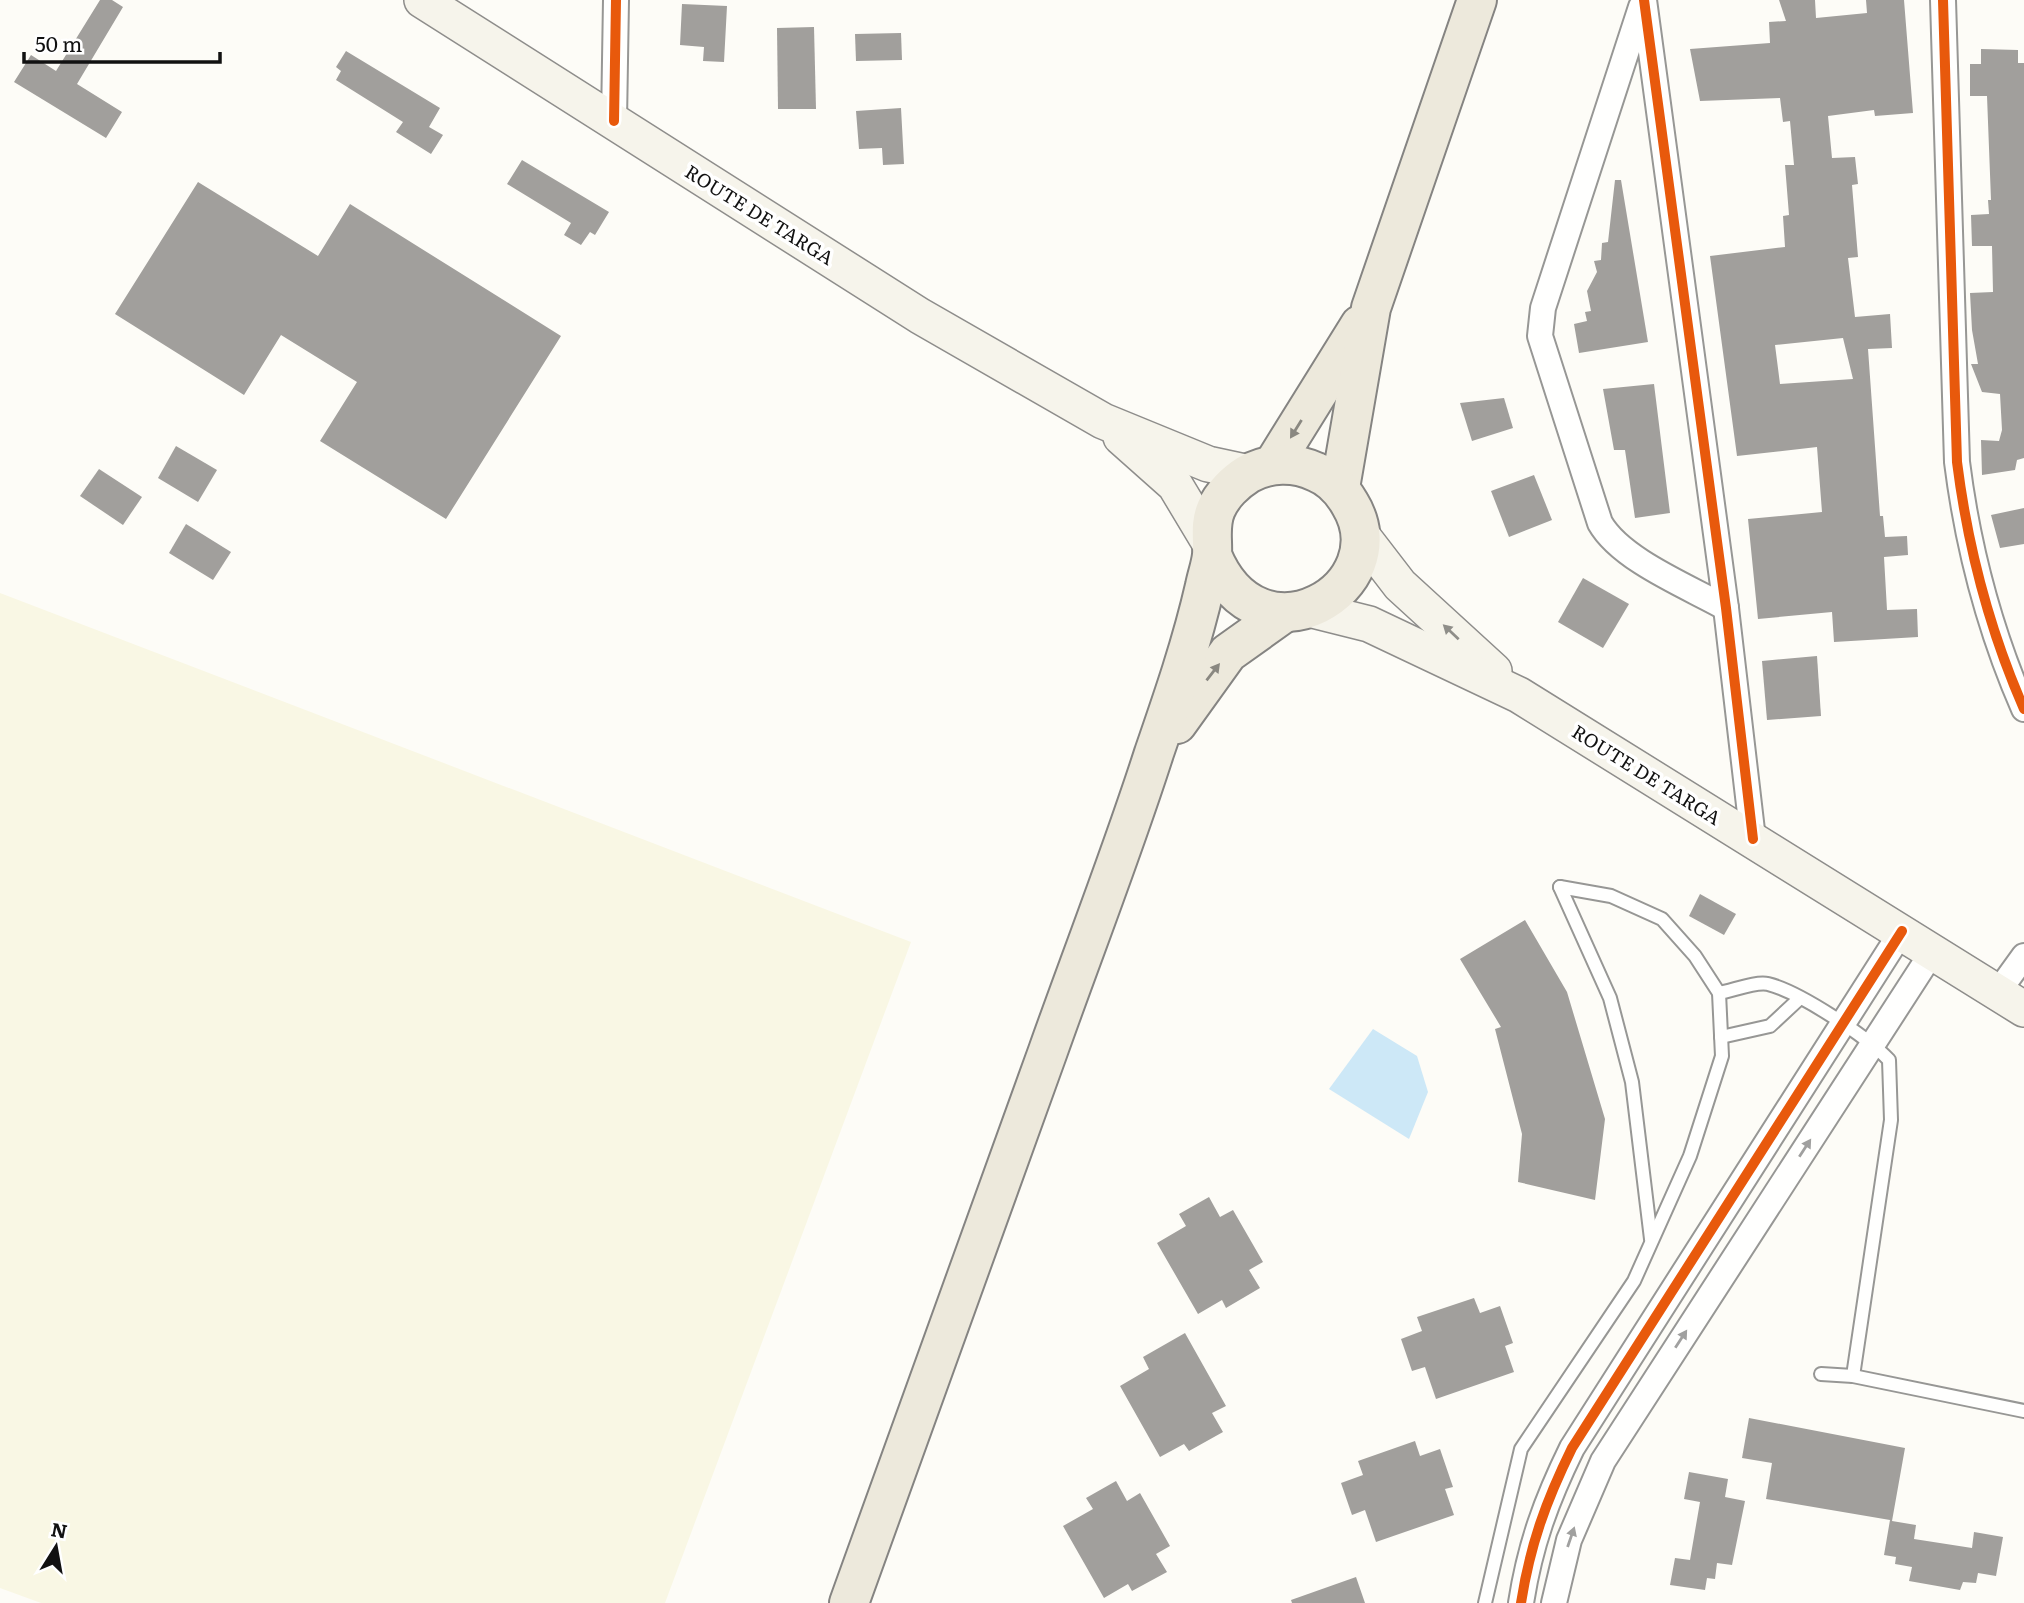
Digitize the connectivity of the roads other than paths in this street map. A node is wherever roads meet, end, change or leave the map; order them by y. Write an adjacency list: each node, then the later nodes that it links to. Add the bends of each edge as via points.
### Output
1 (422, 0): 6 (main road, ROUTE DE TARGA)
2 (615, 0): 6 (street)
3 (1477, 0): 7 (main road)
4 (1644, 0): 13 (street); 13 (street, via 1543,308 1540,336 1608,537)
5 (1943, 0): 16 (street, via 1957,462 1983,599)
6 (614, 121): 8 (main road, ROUTE DE TARGA, via 920,316)
7 (1371, 308): 9 (main road, one-way to 9); 10 (main road)
8 (1103, 421): 9 (main road, ROUTE DE TARGA, via 1208,464); 12 (main road, ROUTE DE TARGA, via 1175,485)
9 (1262, 469): 10 (main road, via 1298,465 1321,473); 12 (main road, via 1231,487 1217,507 1210,531)
10 (1340, 488): 11 (main road, via 1354,509)
11 (1360, 533): 14 (main road, via 1348,579 1331,598); 15 (main road, ROUTE DE TARGA, one-way to 11, via 1400,585)
12 (1212, 550): 14 (main road, via 1222,578 1238,597 1260,609); 17 (main road, via 1195,629)
13 (1726, 608): 18 (street)
14 (1297, 611): 15 (main road, ROUTE DE TARGA, via 1369,624); 17 (main road, one-way to 14, via 1188,705 1228,653)
15 (1519, 695): 18 (main road, ROUTE DE TARGA)
16 (2024, 709)
17 (1149, 770): 32 (main road)
18 (1753, 839): 19 (main road, ROUTE DE TARGA)
19 (1902, 931): 20 (main road, ROUTE DE TARGA); 25 (street)
20 (1933, 951): 24 (main road, ROUTE DE TARGA); 27 (street)
21 (2024, 956): 24 (street)
22 (1719, 993): 23 (lane, via 1766,983); 26 (lane); 28 (lane, via 1695,956 1661,919 1611,897 1560,887 1610,998 1632,1082)
23 (1799, 999): 25 (lane); 26 (lane, via 1769,1026)
24 (2011, 1001)
25 (1843, 1022): 27 (lane); 34 (street, via 1572,1448 1535,1534)
26 (1721, 1037): 28 (lane, via 1722,1056 1690,1156)
27 (1873, 1043): 30 (lane, via 1889,1060 1891,1120); 35 (street, one-way to 27, via 1569,1540 1603,1461)
28 (1652, 1242): 33 (lane, via 1634,1281 1521,1449)
29 (1821, 1374): 30 (lane)
30 (1853, 1376): 31 (lane)
31 (2024, 1411)
32 (849, 1603)
33 (1485, 1603)
34 (1521, 1603)
35 (1554, 1603)

